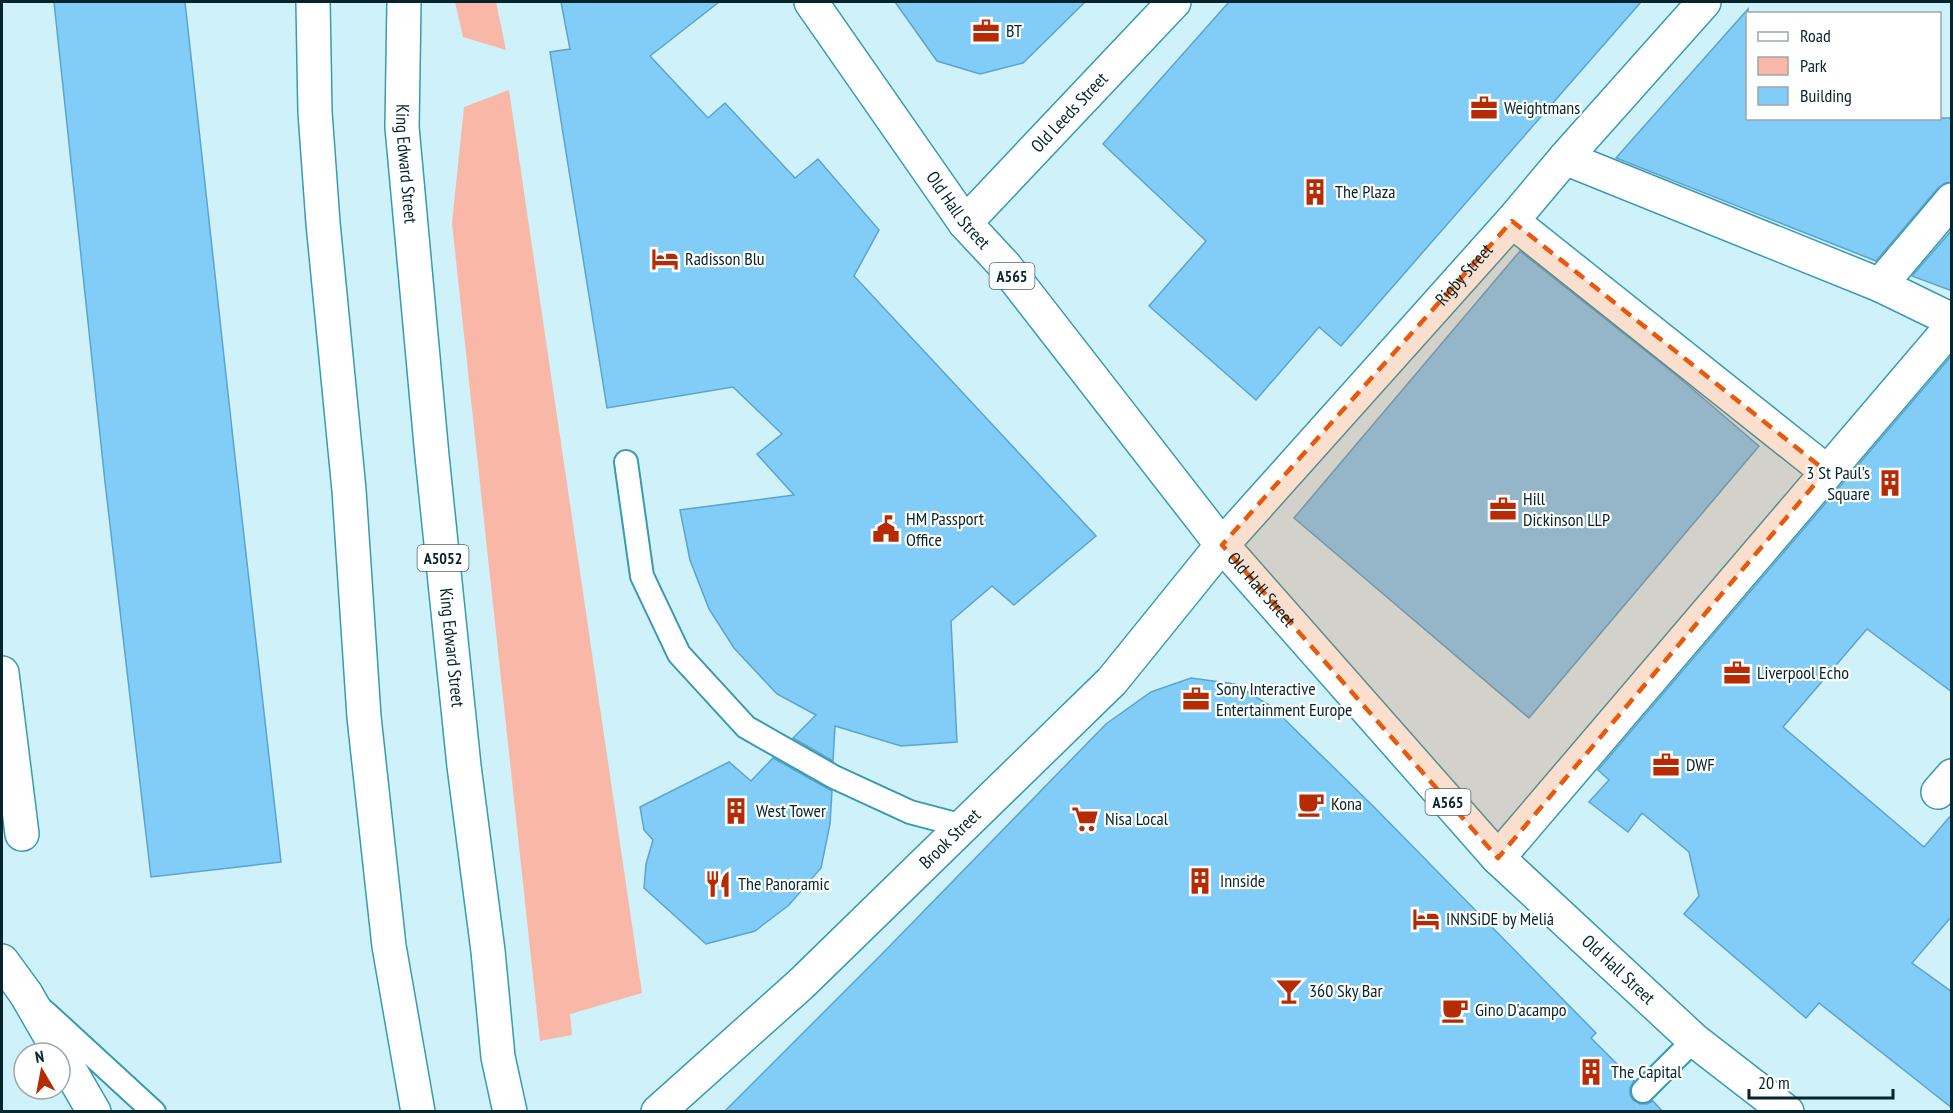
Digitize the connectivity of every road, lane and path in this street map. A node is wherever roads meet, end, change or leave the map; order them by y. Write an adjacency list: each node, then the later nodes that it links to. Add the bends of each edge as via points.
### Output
1 (313, 2): 26 (main road, via 315,112 349,490 364,717 389,946)
2 (404, 2): 27 (main road, King Edward Street / A5052, via 402,127 432,456 498,1057)
3 (811, 2): 9 (main road, Old Hall Street / A565)
4 (1174, 2): 9 (main road, Old Leeds Street)
5 (1704, 2): 6 (main road, Rigby Street)
6 (1565, 158): 8 (main road, Rigby Street); 10 (main road)
7 (1952, 200): 10 (main road)
8 (1512, 221): 14 (main road); 15 (main road, Rigby Street)
9 (965, 224): 15 (main road, Old Hall Street / A565, via 1005,266)
10 (1880, 285): 11 (main road)
11 (1952, 320)
12 (1952, 326): 14 (main road)
13 (626, 462): 17 (lane, via 642,576 679,654 701,679 746,727 834,777 910,812)
14 (1826, 471): 19 (main road)
15 (1222, 545): 17 (main road, Brook Street, via 1112,681); 19 (main road, Old Hall Street / A565)
16 (2, 673): 18 (main road)
17 (963, 826): 28 (main road, Brook Street, via 801,984)
18 (22, 834)
19 (1498, 858): 22 (main road, Old Hall Street / A565)
20 (2, 961): 21 (main road)
21 (26, 994): 24 (main road); 25 (lane)
22 (1694, 1040): 23 (lane); 29 (main road, Old Hall Street / A565)
23 (1643, 1091)
24 (94, 1112)
25 (154, 1112)
26 (418, 1112)
27 (510, 1112)
28 (658, 1112)
29 (1787, 1112)

